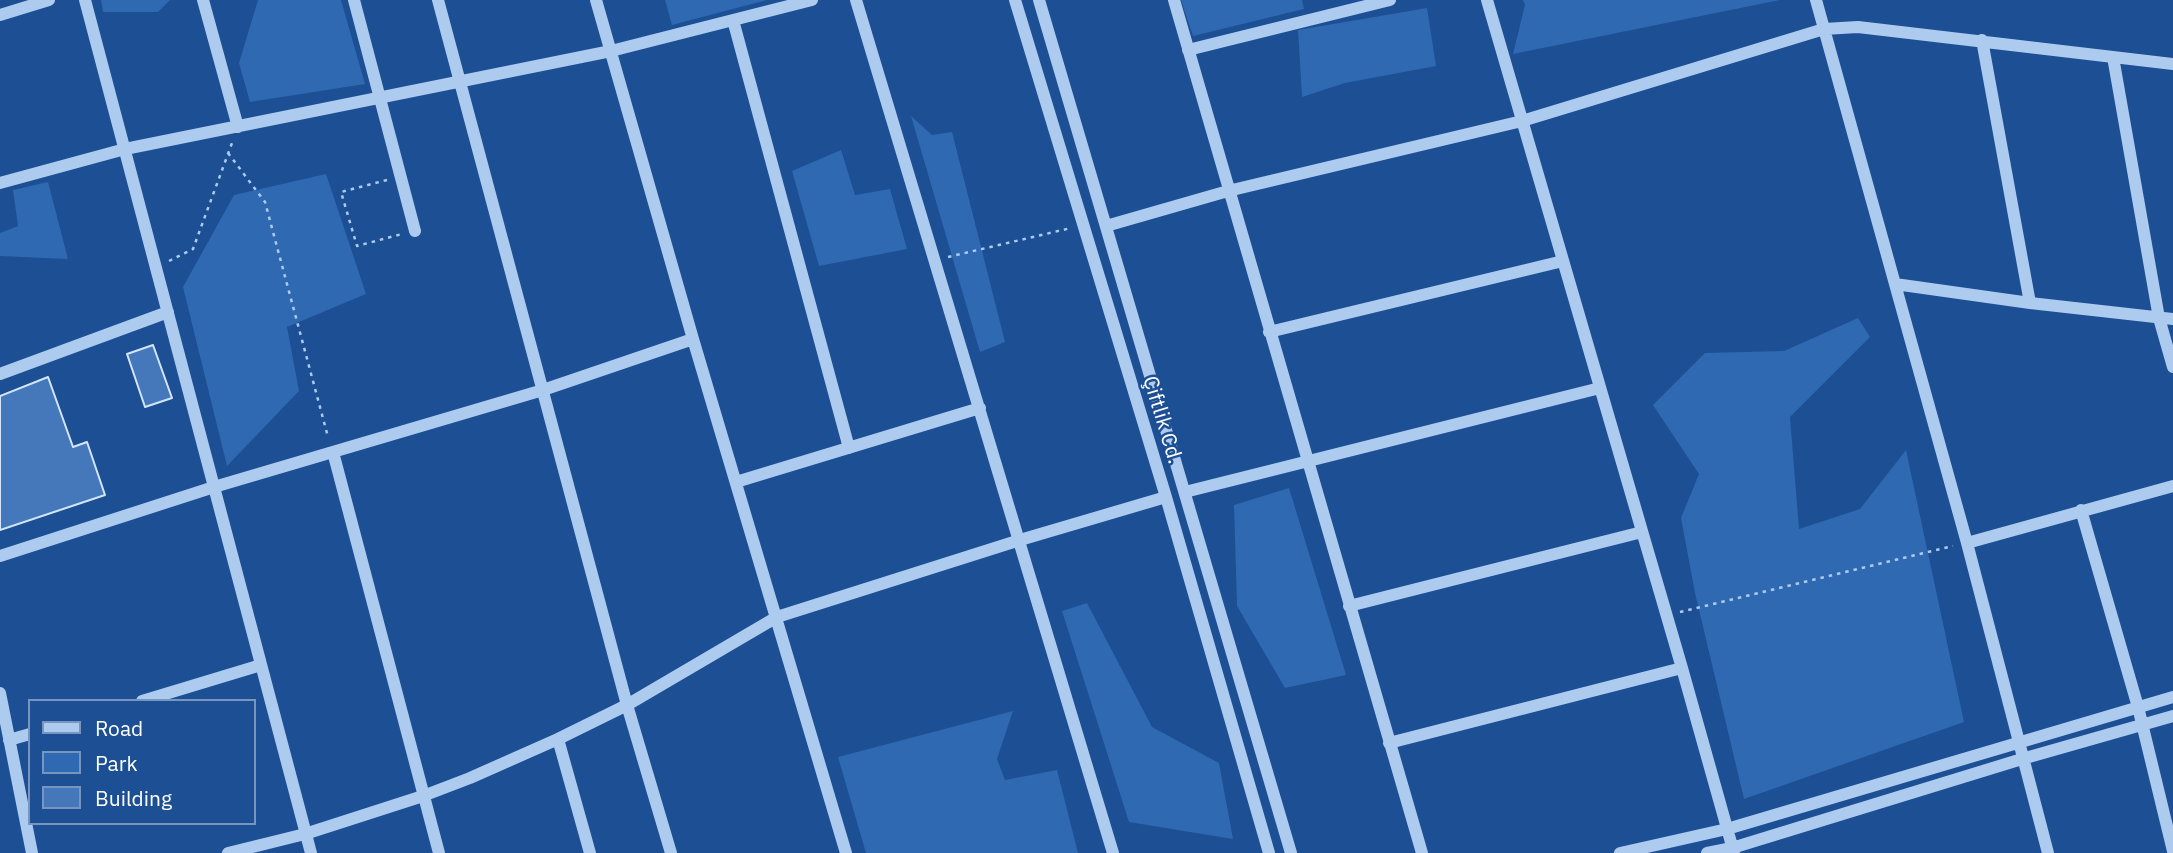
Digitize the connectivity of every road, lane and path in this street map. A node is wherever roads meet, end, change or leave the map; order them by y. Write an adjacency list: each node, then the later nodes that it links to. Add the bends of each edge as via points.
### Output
1 (49, 0): 15 (street)
2 (85, 0): 27 (street)
3 (204, 0): 26 (street)
4 (354, 0): 24 (street)
5 (438, 0): 23 (street)
6 (596, 0): 20 (street)
7 (812, 0): 16 (street)
8 (856, 0): 35 (street)
9 (1015, 0): 32 (street, Çiftlik Cd.)
10 (1039, 0): 33 (street, Çiftlik Cd.)
11 (1174, 0): 19 (street)
12 (1391, 0): 19 (street)
13 (1487, 0): 25 (street)
14 (1816, 0): 17 (street)
15 (0, 15)
16 (733, 20): 20 (street); 50 (street)
17 (1824, 29): 18 (street, via 1858,27); 25 (street); 38 (street)
18 (1982, 40): 21 (street); 39 (street)
19 (1188, 50): 31 (street)
20 (611, 51): 23 (street); 44 (street)
21 (2113, 57): 22 (street); 41 (street)
22 (2173, 64)
23 (461, 81): 24 (street); 48 (street)
24 (379, 98): 26 (street); 29 (street)
25 (1522, 121): 31 (street); 36 (street)
26 (238, 127): 27 (street); 28 (path)
27 (125, 149): 30 (street); 37 (street)
28 (228, 153): 37 (path, via 193,249); 51 (path, via 265,202)
29 (400, 176): 34 (street); 34 (path, via 341,192 356,246)
30 (0, 183)
31 (1228, 191): 33 (street); 43 (street)
32 (1083, 225): 35 (path); 57 (street, Çiftlik Cd.)
33 (1106, 226): 56 (street, Çiftlik Cd.)
34 (415, 231)
35 (935, 261): 49 (street)
36 (1563, 261): 43 (street); 47 (street)
37 (156, 267): 40 (street)
38 (1895, 284): 39 (street); 61 (street)
39 (2030, 303): 41 (street)
40 (168, 312): 46 (street); 55 (street)
41 (2159, 317): 42 (street); 45 (street)
42 (2173, 319)
43 (1269, 332): 52 (street)
44 (692, 339): 48 (street); 53 (street)
45 (2173, 367)
46 (0, 374)
47 (1600, 388): 52 (street); 59 (street)
48 (543, 390): 51 (street); 71 (street)
49 (980, 408): 50 (street); 60 (street)
50 (849, 448): 53 (street)
51 (332, 452): 55 (street); 81 (street)
52 (1307, 461): 56 (street); 63 (street)
53 (736, 482): 65 (street)
54 (2173, 486): 58 (street)
55 (214, 487): 62 (street); 66 (street)
56 (1185, 492): 95 (street, Çiftlik Cd.)
57 (1166, 498): 60 (street); 94 (street, Çiftlik Cd.)
58 (2081, 510): 61 (street); 72 (street)
59 (1642, 532): 63 (street); 64 (street)
60 (1020, 540): 65 (street); 93 (street)
61 (1967, 543): 64 (path); 78 (street)
62 (0, 556)
63 (1349, 606): 79 (street)
64 (1667, 615): 67 (street)
65 (777, 617): 71 (street); 92 (street)
66 (261, 665): 70 (street); 83 (street)
67 (1682, 668): 79 (street); 82 (street)
68 (0, 693): 77 (street)
69 (2173, 697): 72 (street)
70 (149, 699)
71 (627, 705): 76 (street); 91 (street)
72 (2138, 707): 74 (street); 78 (street)
73 (2173, 716): 74 (street)
74 (2143, 724): 80 (street); 85 (street)
75 (28, 735): 77 (street)
76 (558, 739): 81 (street); 90 (street)
77 (9, 740): 86 (street)
78 (2017, 742): 80 (street); 82 (street)
79 (1389, 743): 96 (street)
80 (2022, 759): 84 (street); 99 (street)
81 (424, 796): 83 (street); 89 (street)
82 (1727, 829): 84 (street); 97 (street)
83 (305, 834): 87 (street); 88 (street)
84 (1733, 851): 98 (street)
85 (2173, 851)
86 (32, 853)
87 (228, 853)
88 (311, 853)
89 (439, 853)
90 (590, 853)
91 (671, 853)
92 (846, 853)
93 (1113, 853)
94 (1269, 853)
95 (1291, 853)
96 (1422, 853)
97 (1620, 853)
98 (1707, 853)
99 (2048, 853)

